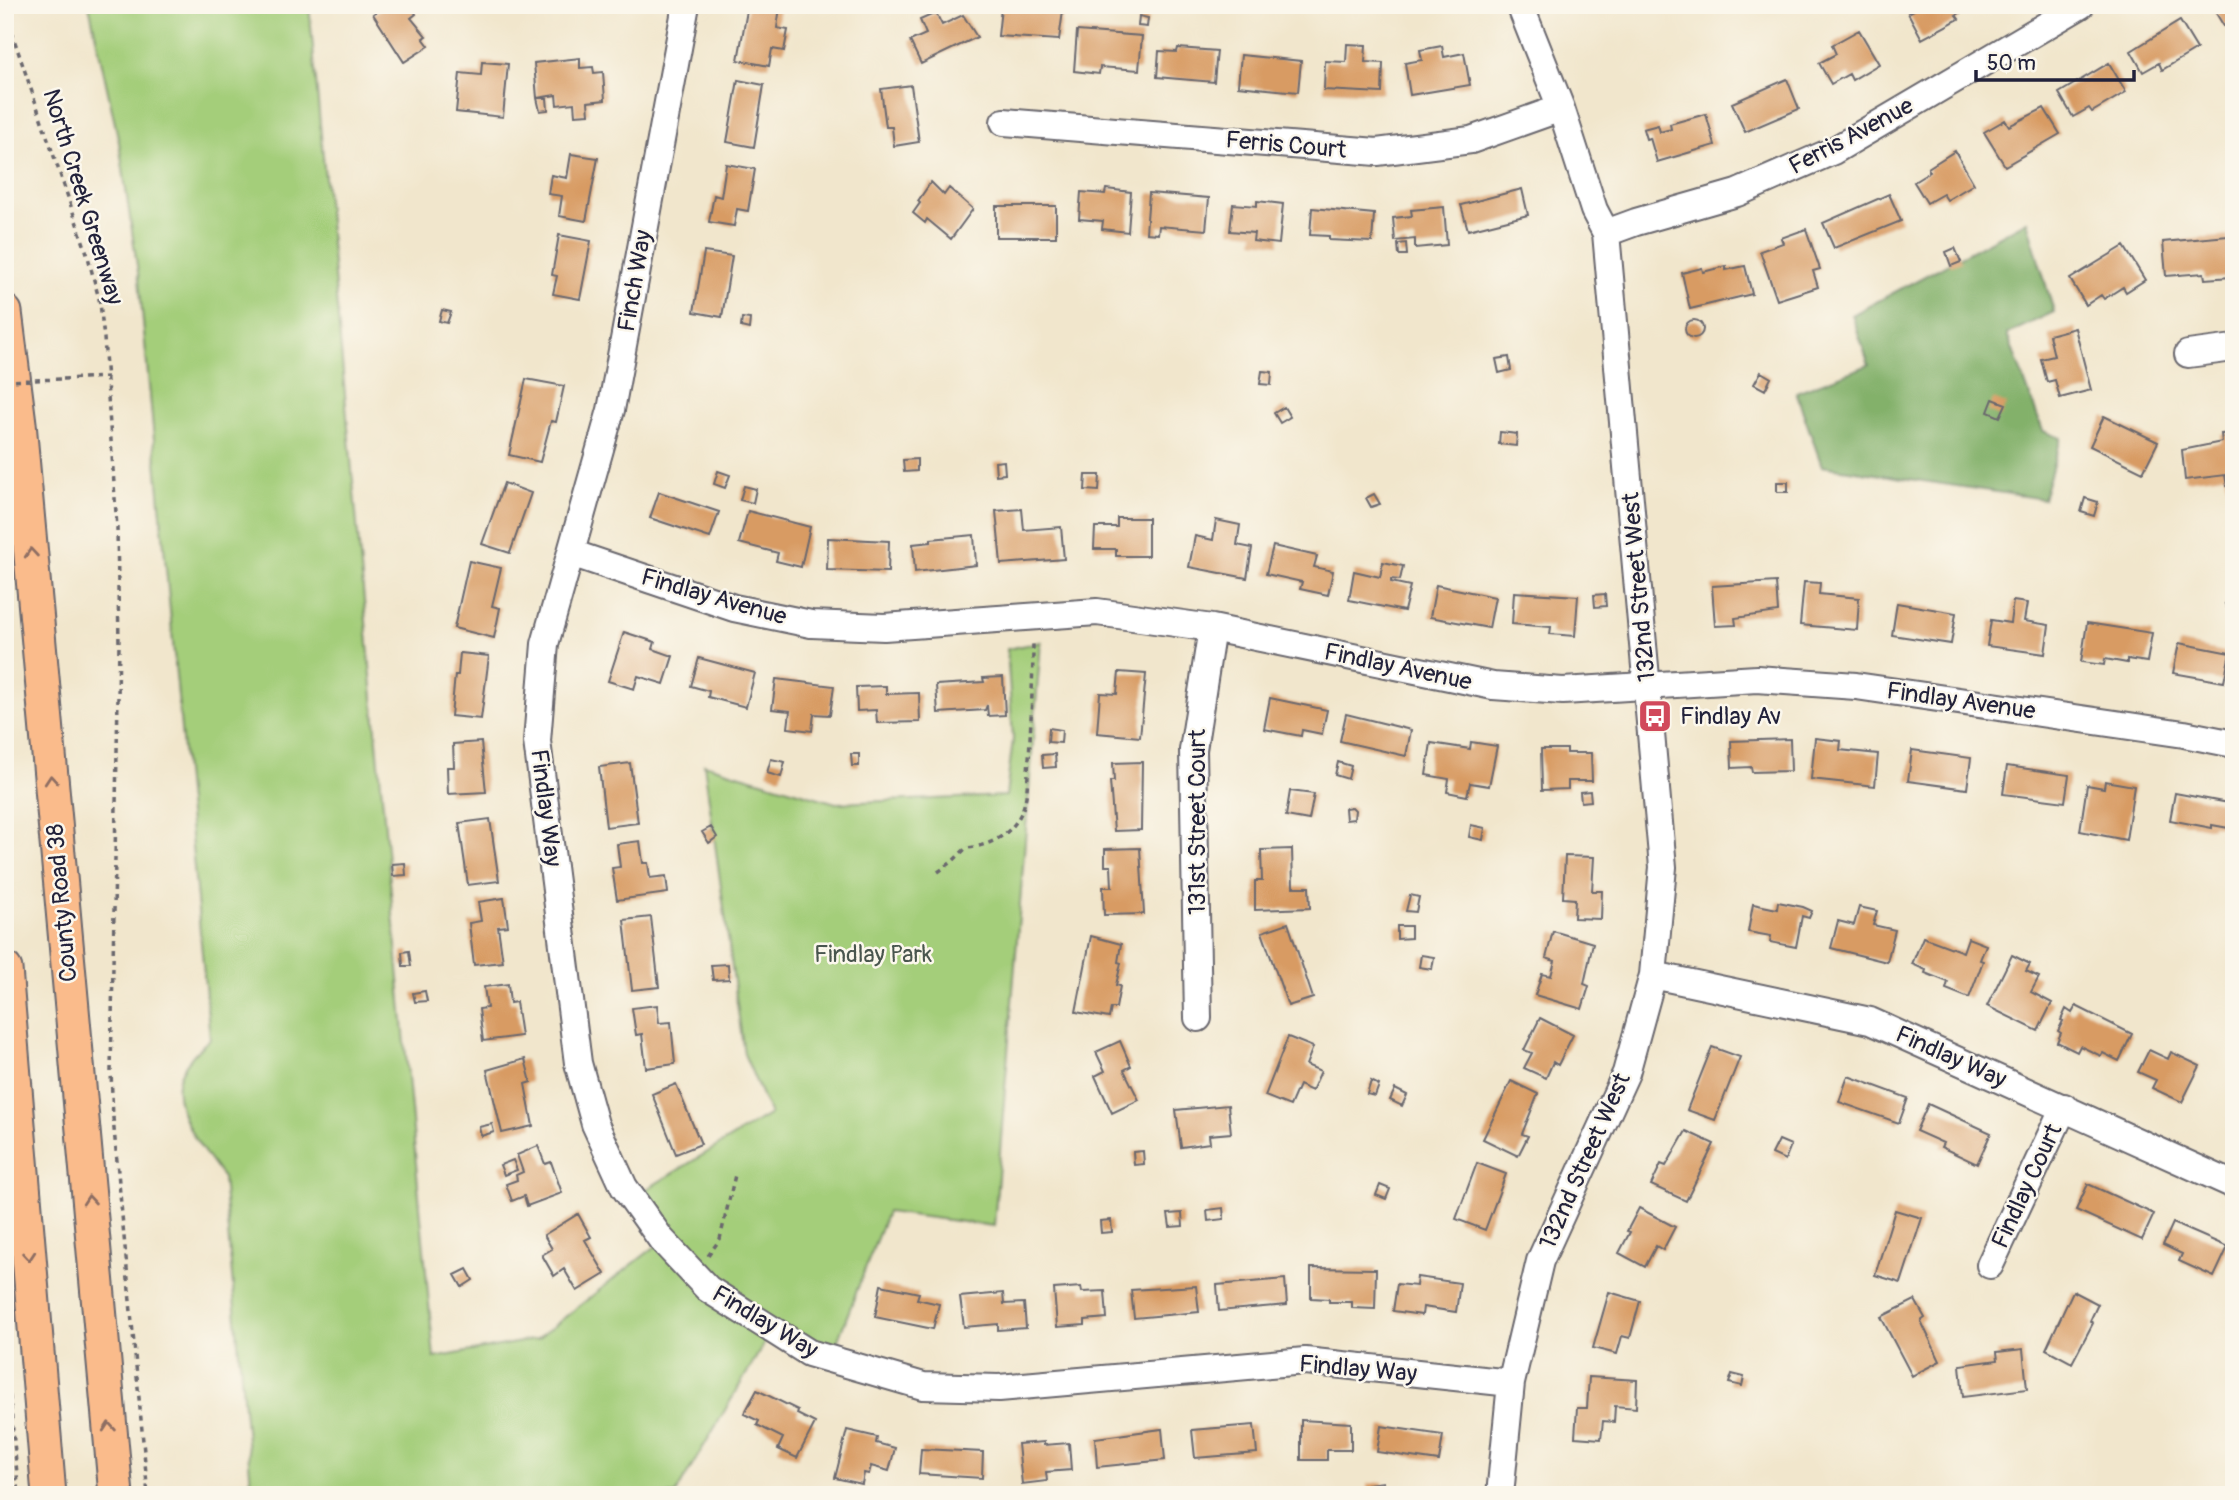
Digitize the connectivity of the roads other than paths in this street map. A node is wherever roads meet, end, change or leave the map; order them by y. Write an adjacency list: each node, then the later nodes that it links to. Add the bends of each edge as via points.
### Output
1 (1520, 5): 4 (street, 132nd Street West)
2 (2081, 5): 6 (street, Ferris Avenue, via 1833,151 1737,192)
3 (683, 6): 11 (street, Finch Way, via 611,410)
4 (1561, 108): 5 (street, Ferris Court, via 1471,140 1377,152); 6 (street, 132nd Street West, via 1594,210)
5 (1004, 122)
6 (1606, 233): 13 (street, 132nd Street West)
7 (5, 312): 10 (main road, County Road 38)
8 (2234, 348): 9 (street)
9 (2188, 354)
10 (12, 424): 23 (main road, County Road 38, one-way to 10)
11 (570, 553): 12 (street, Findlay Avenue, via 734,608 811,624 884,627 1097,612); 21 (street, Findlay Way, via 545,644 537,741 578,1063 595,1124 624,1187 661,1239 708,1289 809,1353 923,1386 999,1388 1305,1362)
12 (1212, 628): 13 (street, Findlay Avenue, via 1493,687 1563,691); 17 (street, 131st Street Court, via 1193,750)
13 (1648, 686): 14 (street, Findlay Avenue, via 1756,680 1856,686); 16 (street, 132nd Street West, via 1663,867)
14 (2234, 744)
15 (5, 969): 22 (main road, one-way to 22)
16 (1653, 975): 18 (street, Findlay Way, via 1870,1021); 21 (street, 132nd Street West, via 1626,1073 1540,1261)
17 (1198, 1018)
18 (2064, 1107): 19 (street, Findlay Way); 20 (street, Findlay Court)
19 (2234, 1185)
20 (1990, 1265)
21 (1511, 1383): 24 (street, 132nd Street West)
22 (49, 1495)
23 (116, 1495)
24 (1500, 1495)

